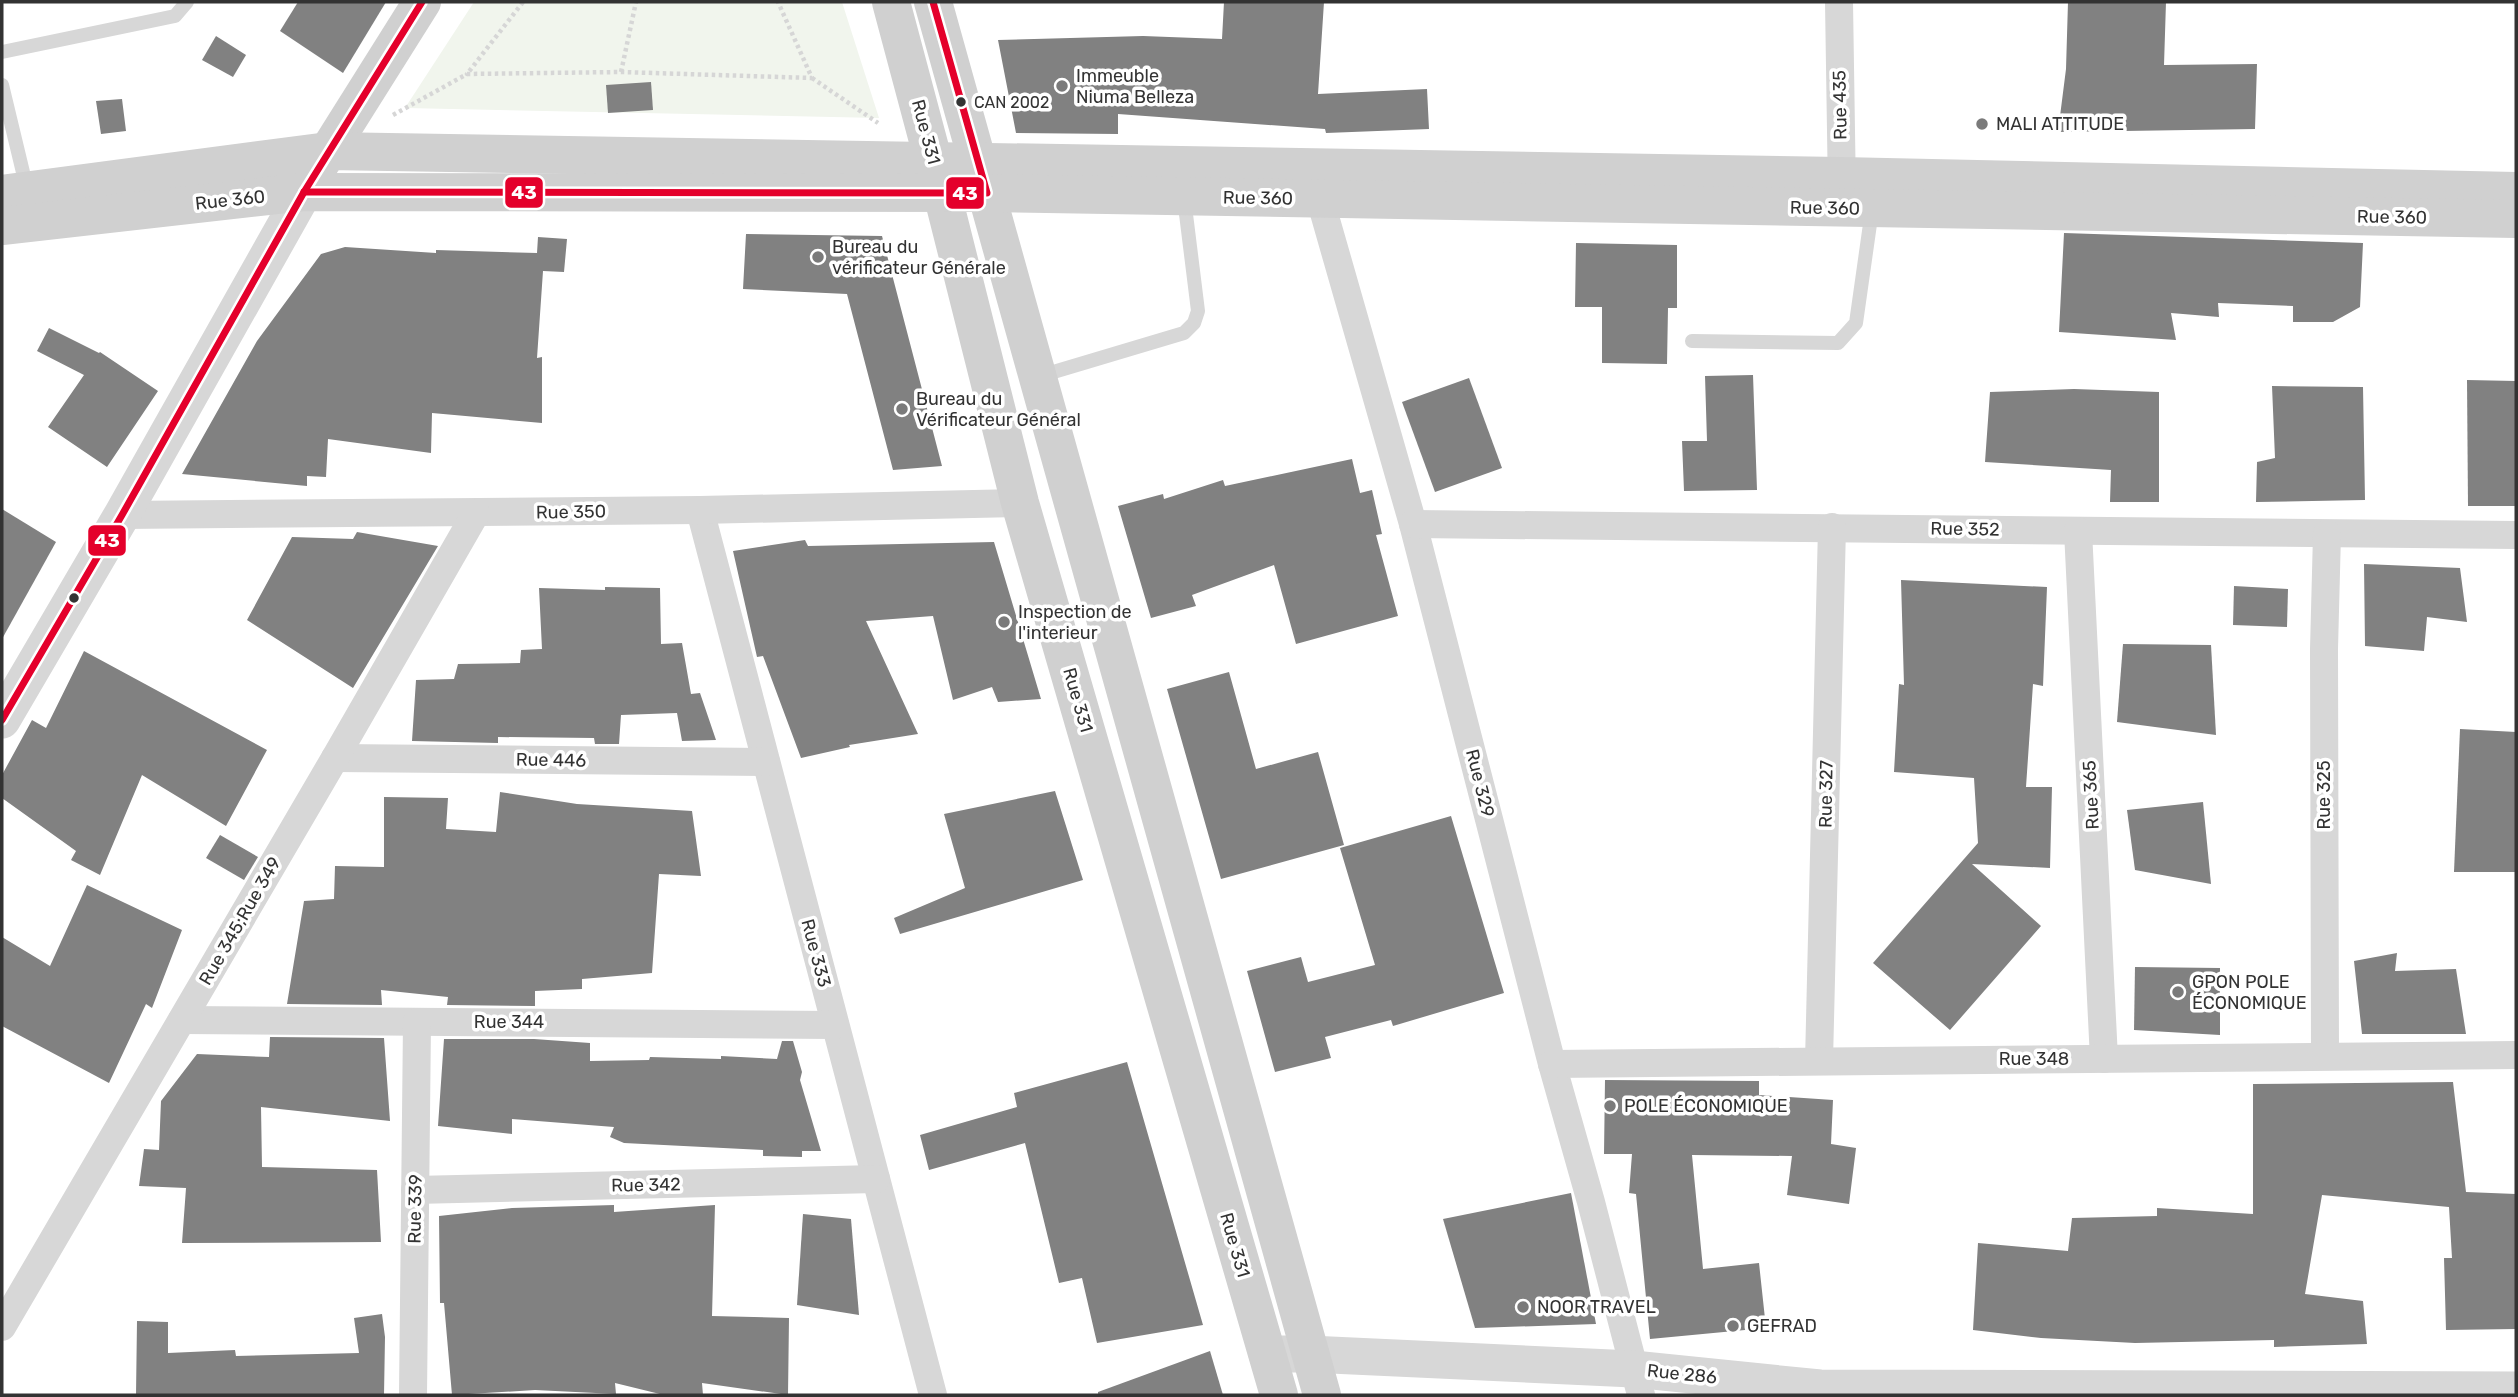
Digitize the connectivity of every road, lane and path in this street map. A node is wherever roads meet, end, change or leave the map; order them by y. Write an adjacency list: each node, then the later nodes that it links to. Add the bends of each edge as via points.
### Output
1 (187, 2): 9 (lane, via 175,16)
2 (422, 2): 14 (main road)
3 (523, 2): 10 (path, via 467,74)
4 (636, 2): 10 (path)
5 (778, 2): 11 (path)
6 (891, 2): 15 (main road, Rue 331)
7 (933, 2): 16 (main road)
8 (1839, 2): 22 (street, Rue 435)
9 (2, 52)
10 (621, 72): 11 (path)
11 (812, 78): 13 (path)
12 (2, 85): 18 (lane)
13 (878, 123)
14 (328, 151): 15 (main road, Rue 360); 18 (main road, Rue 360); 19 (main road)
15 (938, 177): 16 (main road, Rue 360); 19 (main road, Rue 360); 27 (main road, Rue 331)
16 (983, 177): 20 (main road, Rue 360); 22 (main road); 26 (main road)
17 (2516, 191): 22 (main road)
18 (15, 192)
19 (304, 192): 24 (main road, Rue 360); 30 (street)
20 (1184, 196): 21 (main road, Rue 360); 26 (lane, via 1198,311 1194,323 1184,333)
21 (1320, 198): 22 (main road, Rue 360); 31 (street, Rue 329)
22 (1852, 198): 23 (main road, Rue 360); 25 (lane, via 1856,323 1838,343)
23 (2516, 219)
24 (2, 226)
25 (1692, 341)
26 (1039, 376): 51 (main road)
27 (1020, 503): 28 (street, Rue 350); 50 (main road, Rue 331)
28 (700, 510): 29 (street, Rue 350); 38 (street, Rue 333)
29 (476, 513): 30 (street, Rue 350); 37 (street, Rue 345;Rue 349)
30 (122, 515): 36 (street)
31 (1413, 524): 32 (street, Rue 352); 46 (street, Rue 329)
32 (1832, 527): 33 (street, Rue 352); 45 (street, Rue 327)
33 (2078, 531): 34 (street, Rue 352); 44 (street, Rue 365)
34 (2327, 534): 35 (street, Rue 352); 43 (street, Rue 325)
35 (2516, 535)
36 (2, 720)
37 (335, 758): 38 (street, Rue 446); 39 (street, Rue 345;Rue 349)
38 (766, 762): 41 (street, Rue 333)
39 (182, 1020): 40 (street, Rue 344); 49 (street, Rue 345;Rue 349)
40 (417, 1022): 41 (street, Rue 344); 48 (street, Rue 339)
41 (835, 1025): 47 (street, Rue 333)
42 (2516, 1055): 43 (street, Rue 348)
43 (2325, 1056): 44 (street, Rue 348)
44 (2104, 1059): 45 (street, Rue 348)
45 (1819, 1061): 46 (street, Rue 348)
46 (1552, 1063): 52 (street, Rue 329)
47 (876, 1179): 48 (street, Rue 342); 55 (street, Rue 333)
48 (415, 1190): 54 (street, Rue 339)
49 (2, 1327)
50 (1267, 1354): 51 (street, Rue 286); 56 (main road, Rue 331)
51 (1309, 1354): 52 (street, Rue 286); 57 (main road)
52 (1637, 1382): 53 (street, Rue 286, via 1820,1388)
53 (2516, 1390)
54 (413, 1395)
55 (933, 1395)
56 (1279, 1395)
57 (1322, 1395)

